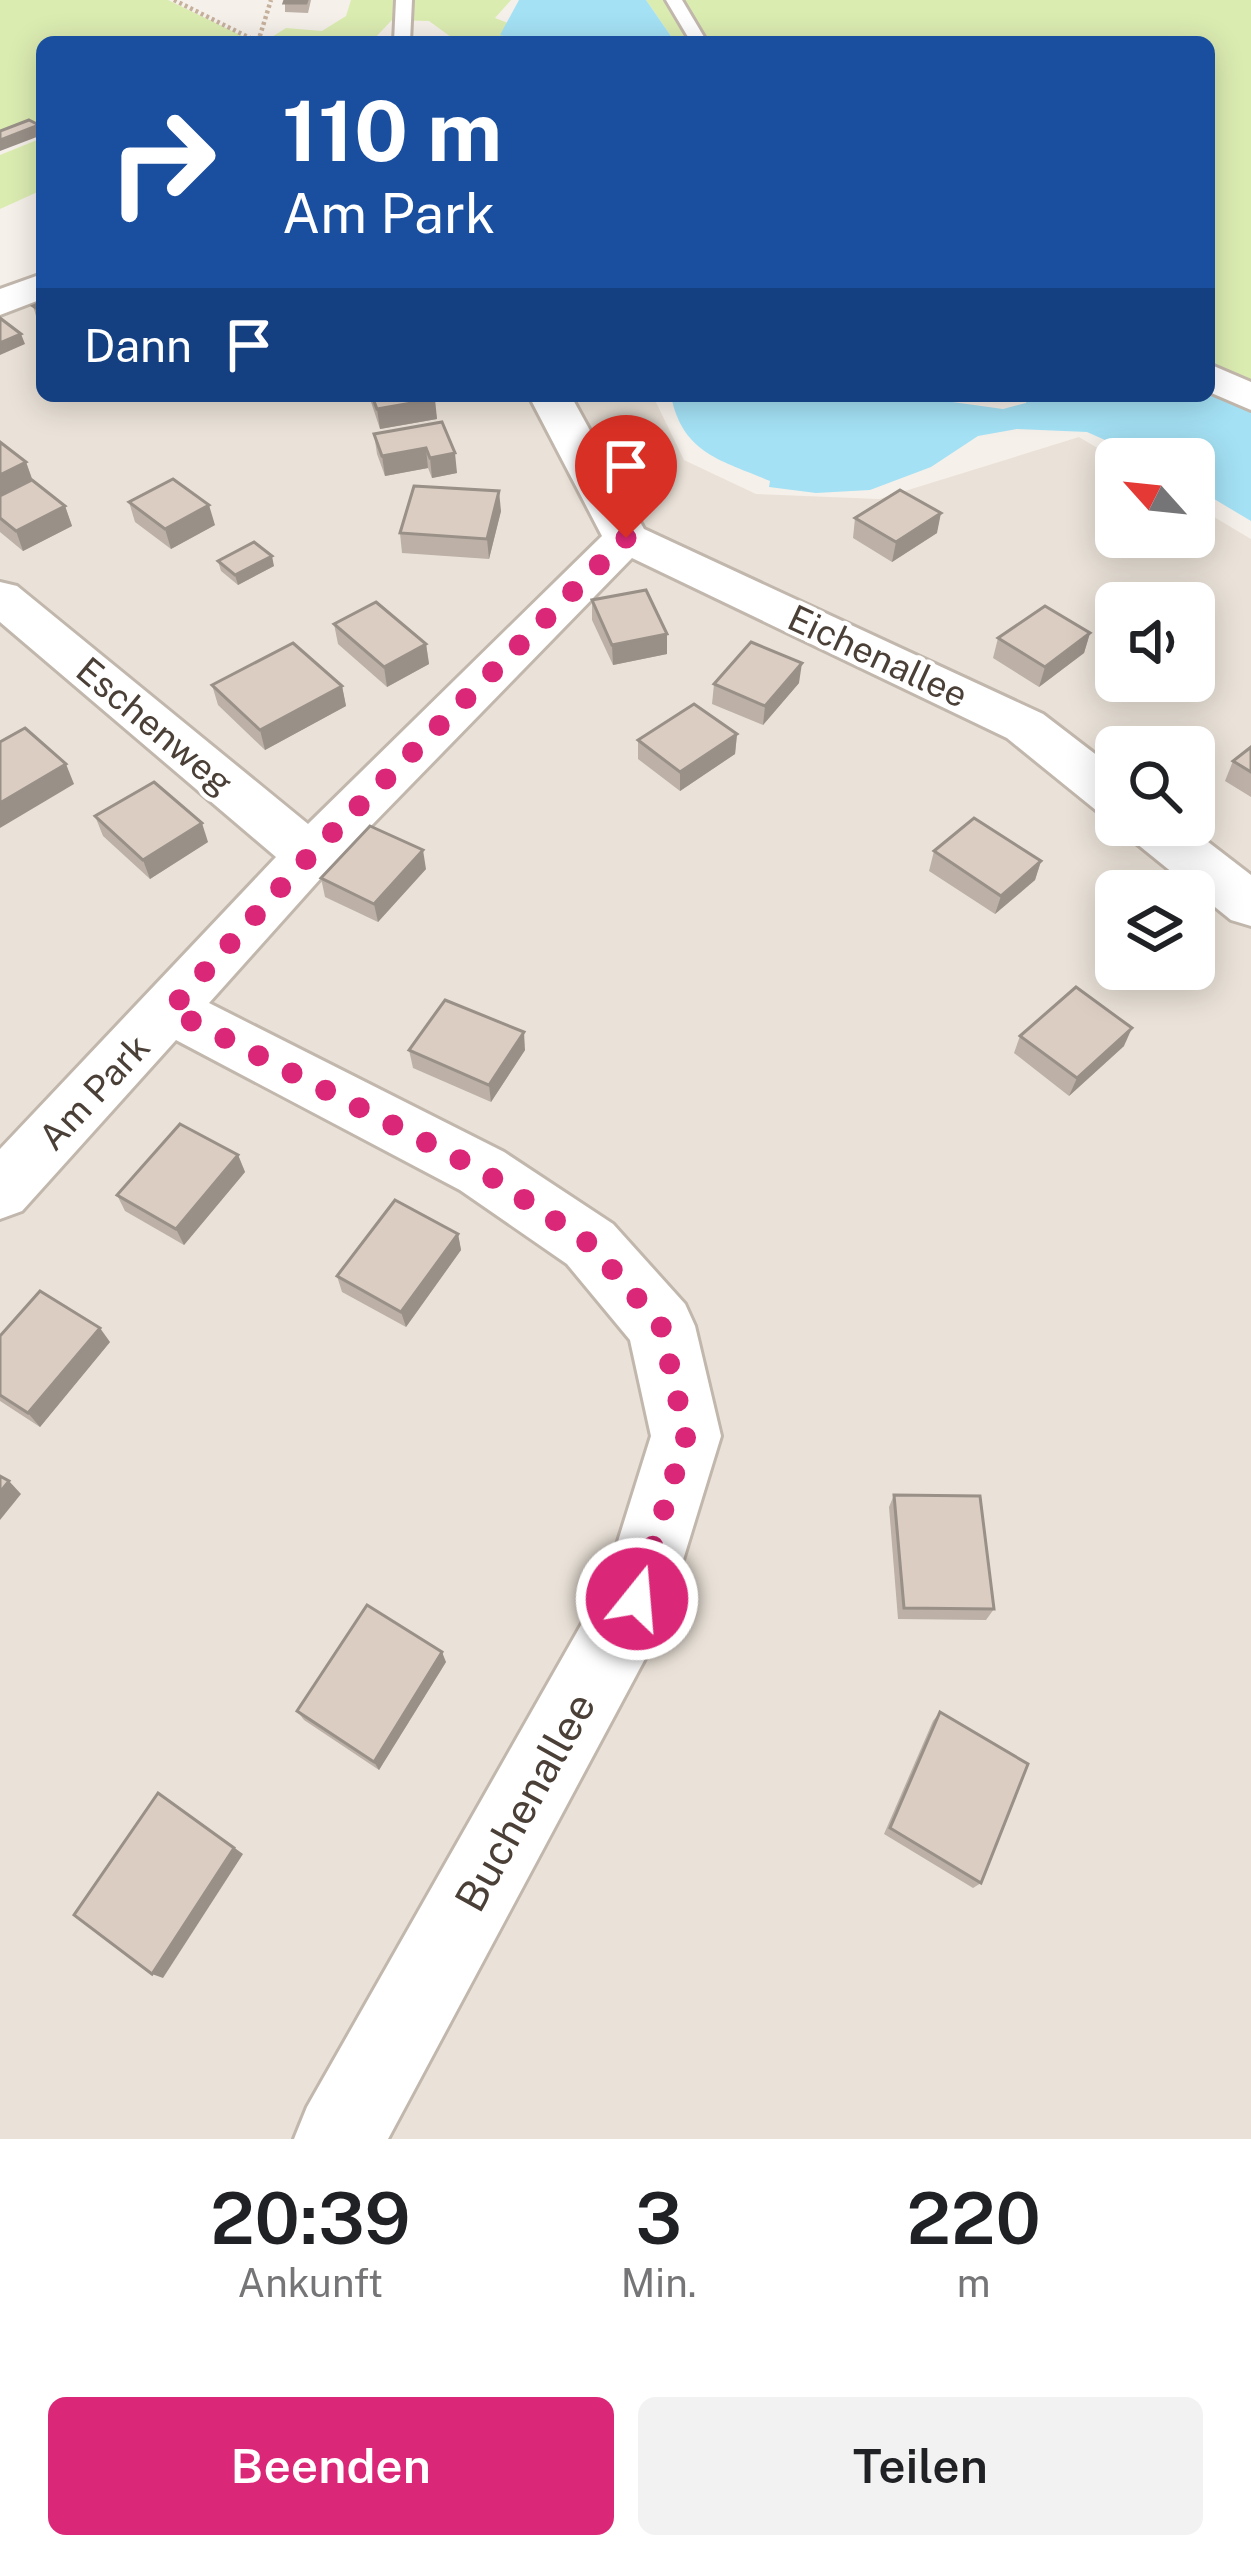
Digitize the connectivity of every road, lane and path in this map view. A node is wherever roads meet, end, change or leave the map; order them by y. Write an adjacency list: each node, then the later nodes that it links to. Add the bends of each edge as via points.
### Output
1 (174, 0): 5 (path)
2 (272, 0): 6 (path)
3 (404, 0): 7 (lane)
4 (674, 0): 8 (lane)
5 (246, 36)
6 (260, 36)
7 (402, 36)
8 (695, 36)
9 (36, 288): 10 (street)
10 (0, 303)
11 (1215, 379): 12 (street)
12 (1251, 398)
13 (553, 402): 14 (street)
14 (626, 538): 16 (street, Eichenallee, via 1025,726); 18 (street, Am Park)
15 (0, 597): 18 (street, Eschenweg)
16 (1095, 781)
17 (1177, 846): 19 (street)
18 (310, 855): 20 (street, Am Park)
19 (1251, 905)
20 (170, 1010): 21 (street, Am Park); 22 (street, Buchenallee, via 482,1171 590,1244 661,1326 686,1436 637,1599)
21 (0, 1192)
22 (339, 2139)

